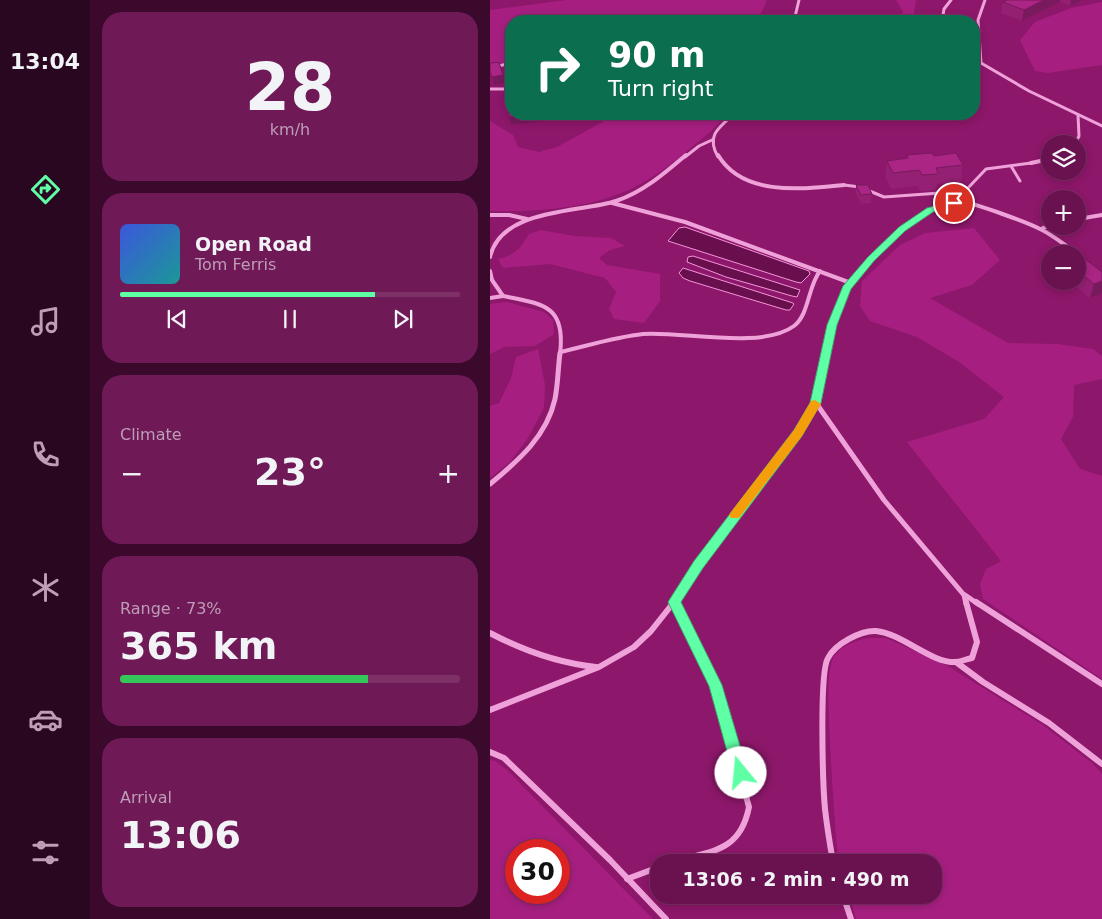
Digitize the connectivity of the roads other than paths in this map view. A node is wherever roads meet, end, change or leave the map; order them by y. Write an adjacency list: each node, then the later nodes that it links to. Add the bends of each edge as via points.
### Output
1 (799, 0): 4 (street)
2 (951, 0): 5 (street)
3 (985, 0): 6 (street)
4 (795, 15)
5 (943, 15)
6 (978, 15)
7 (980, 36): 8 (street)
8 (981, 63): 13 (street)
9 (505, 64): 10 (street)
10 (490, 68)
11 (490, 89): 12 (street)
12 (505, 89)
13 (1078, 115): 15 (street); 16 (street)
14 (727, 120): 17 (street)
15 (1102, 126)
16 (1079, 135)
17 (712, 140): 22 (street, via 725,166 755,182 779,188); 23 (street, via 630,195)
18 (1041, 160): 19 (street)
19 (1031, 163): 20 (lane)
20 (1011, 166): 21 (lane); 22 (lane, via 982,170 977,181 968,188 956,190 885,197 861,186)
21 (1020, 181)
22 (844, 185)
23 (609, 202): 27 (street); 32 (street, via 685,222)
24 (490, 215): 27 (street)
25 (1102, 215): 26 (street)
26 (1086, 218)
27 (526, 219): 30 (street, via 506,232 491,250)
28 (1040, 229): 29 (street); 33 (street, via 975,205 963,202 946,204 930,210 902,229)
29 (1065, 245)
30 (490, 257)
31 (490, 271): 34 (street)
32 (820, 271): 33 (street); 36 (street, via 809,286 800,320 782,333 760,336 648,333)
33 (851, 283): 37 (street, via 832,325)
34 (503, 296): 35 (street); 36 (street, via 534,302 552,313 560,327)
35 (490, 298)
36 (560, 352): 38 (street, via 552,410 538,440 523,458)
37 (816, 403): 39 (street, via 884,500); 40 (street, via 798,433 698,564)
38 (490, 484)
39 (964, 595): 42 (street, via 977,642 972,658); 44 (street)
40 (674, 602): 43 (street, via 634,647); 48 (street, via 716,685 749,807 748,820 735,839 722,849)
41 (490, 633): 43 (street, via 545,656 574,665)
42 (956, 662): 47 (street, via 972,676 1072,739); 49 (street, via 940,659 897,637 875,632 844,641 828,657 822,690 825,808)
43 (599, 667): 45 (street)
44 (1102, 684)
45 (490, 710)
46 (490, 752): 51 (street, via 504,758)
47 (1102, 764)
48 (702, 854)
49 (832, 854)
50 (650, 870): 51 (street)
51 (628, 879): 53 (street)
52 (846, 904): 54 (street)
53 (666, 919)
54 (850, 919)

